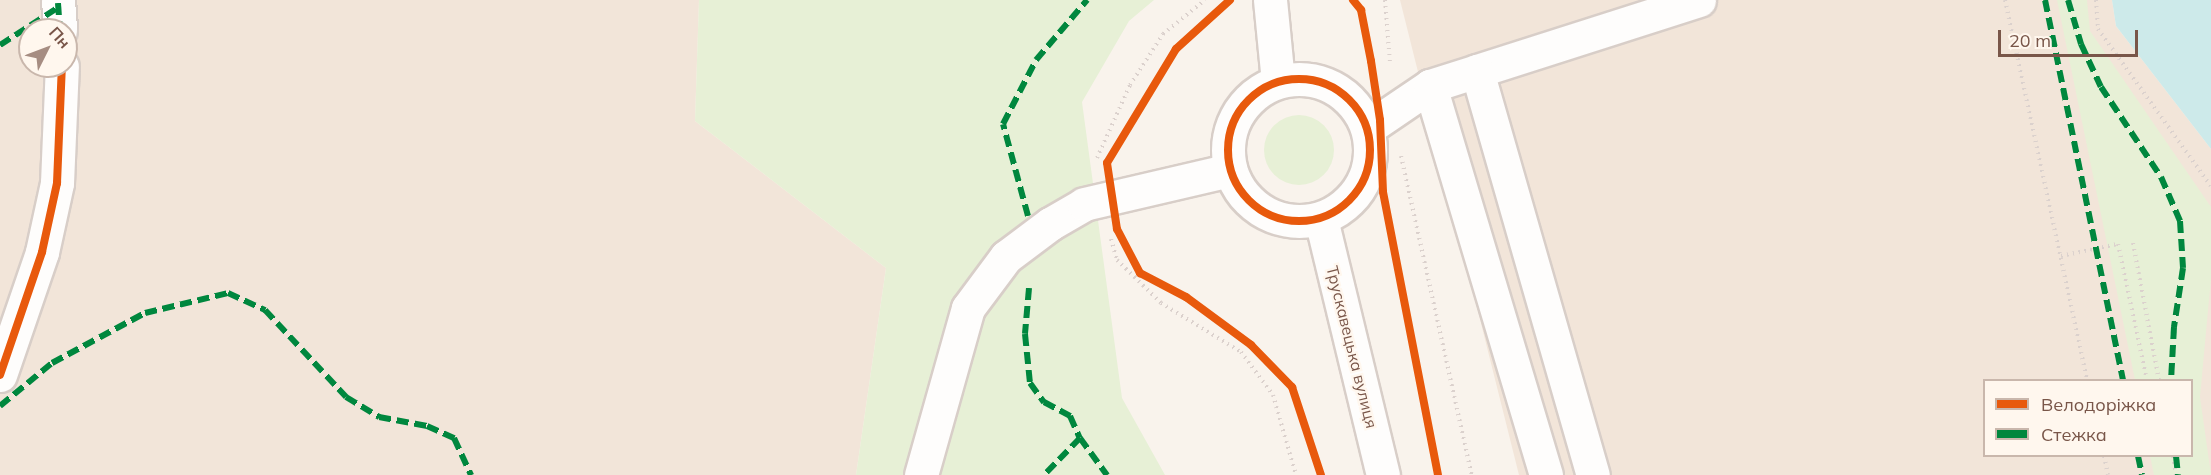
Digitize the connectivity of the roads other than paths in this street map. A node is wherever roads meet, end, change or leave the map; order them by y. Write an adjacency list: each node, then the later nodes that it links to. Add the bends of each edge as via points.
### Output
1 (58, 0): 4 (street)
2 (1270, 0): 7 (street)
3 (1699, 0): 5 (street)
4 (59, 18)
5 (1477, 71): 8 (street); 16 (street)
6 (61, 78): 12 (street, via 57,183 42,252)
7 (1278, 81): 9 (street, via 1306,78 1332,86); 10 (street, via 1254,94 1236,116 1228,142)
8 (1430, 86): 9 (street); 15 (street)
9 (1381, 119): 11 (street, via 1364,183 1346,205)
10 (1230, 170): 11 (street, via 1243,195 1265,214 1292,222); 13 (street, via 1084,204 1006,256 968,308)
11 (1321, 219): 14 (street, Трускавецька вулиця)
12 (0, 375)
13 (921, 475)
14 (1383, 475)
15 (1546, 475)
16 (1593, 475)

